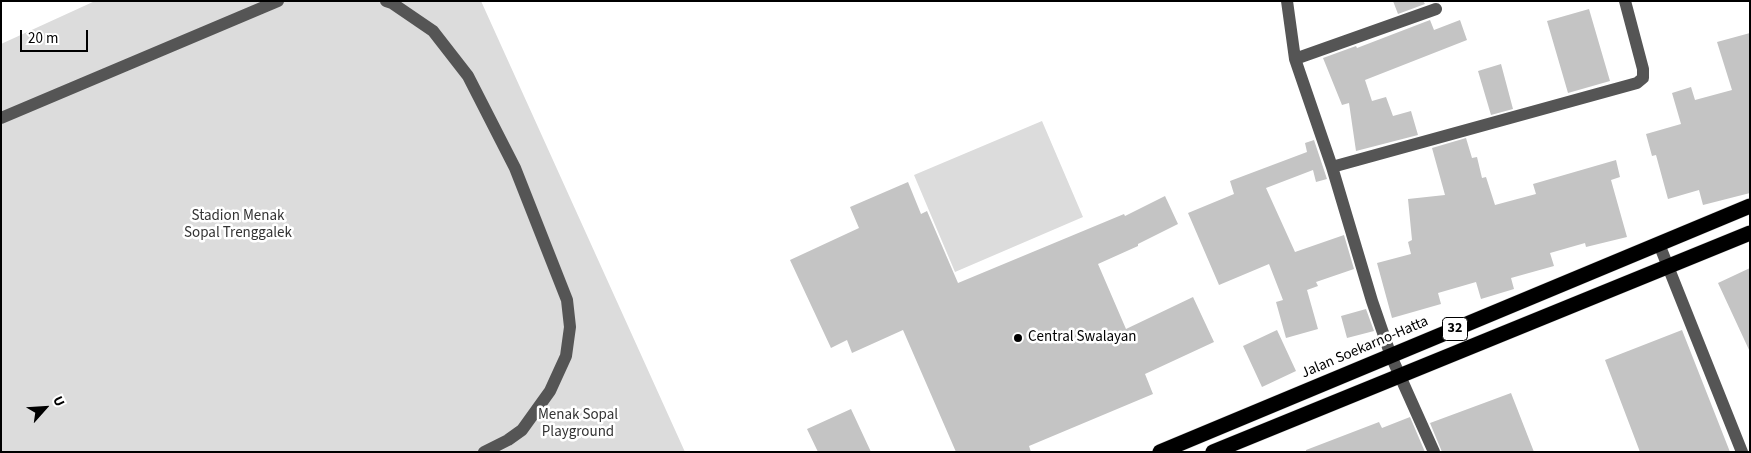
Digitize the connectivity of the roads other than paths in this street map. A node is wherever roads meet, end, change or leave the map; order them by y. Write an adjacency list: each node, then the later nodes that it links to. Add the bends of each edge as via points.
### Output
1 (278, 1): 7 (street)
2 (386, 1): 15 (street, via 433,31 468,76 515,168 567,300 570,327 566,356 550,391 522,430)
3 (1287, 1): 6 (street)
4 (1625, 1): 8 (street, via 1643,69 1643,78 1637,83)
5 (1436, 9): 6 (street)
6 (1295, 59): 8 (street)
7 (1, 118)
8 (1332, 167): 13 (street)
9 (1750, 206): 11 (highway, Jalan Soekarno-Hatta / 32)
10 (1750, 233): 12 (highway, 32)
11 (1660, 244): 12 (street); 13 (highway, Jalan Soekarno-Hatta / 32)
12 (1668, 266): 14 (highway, 32); 19 (street)
13 (1391, 356): 14 (street); 16 (highway, Jalan Soekarno-Hatta / 32)
14 (1400, 376): 17 (highway, 32); 18 (street)
15 (484, 452)
16 (1160, 452)
17 (1213, 452)
18 (1434, 452)
19 (1742, 452)

